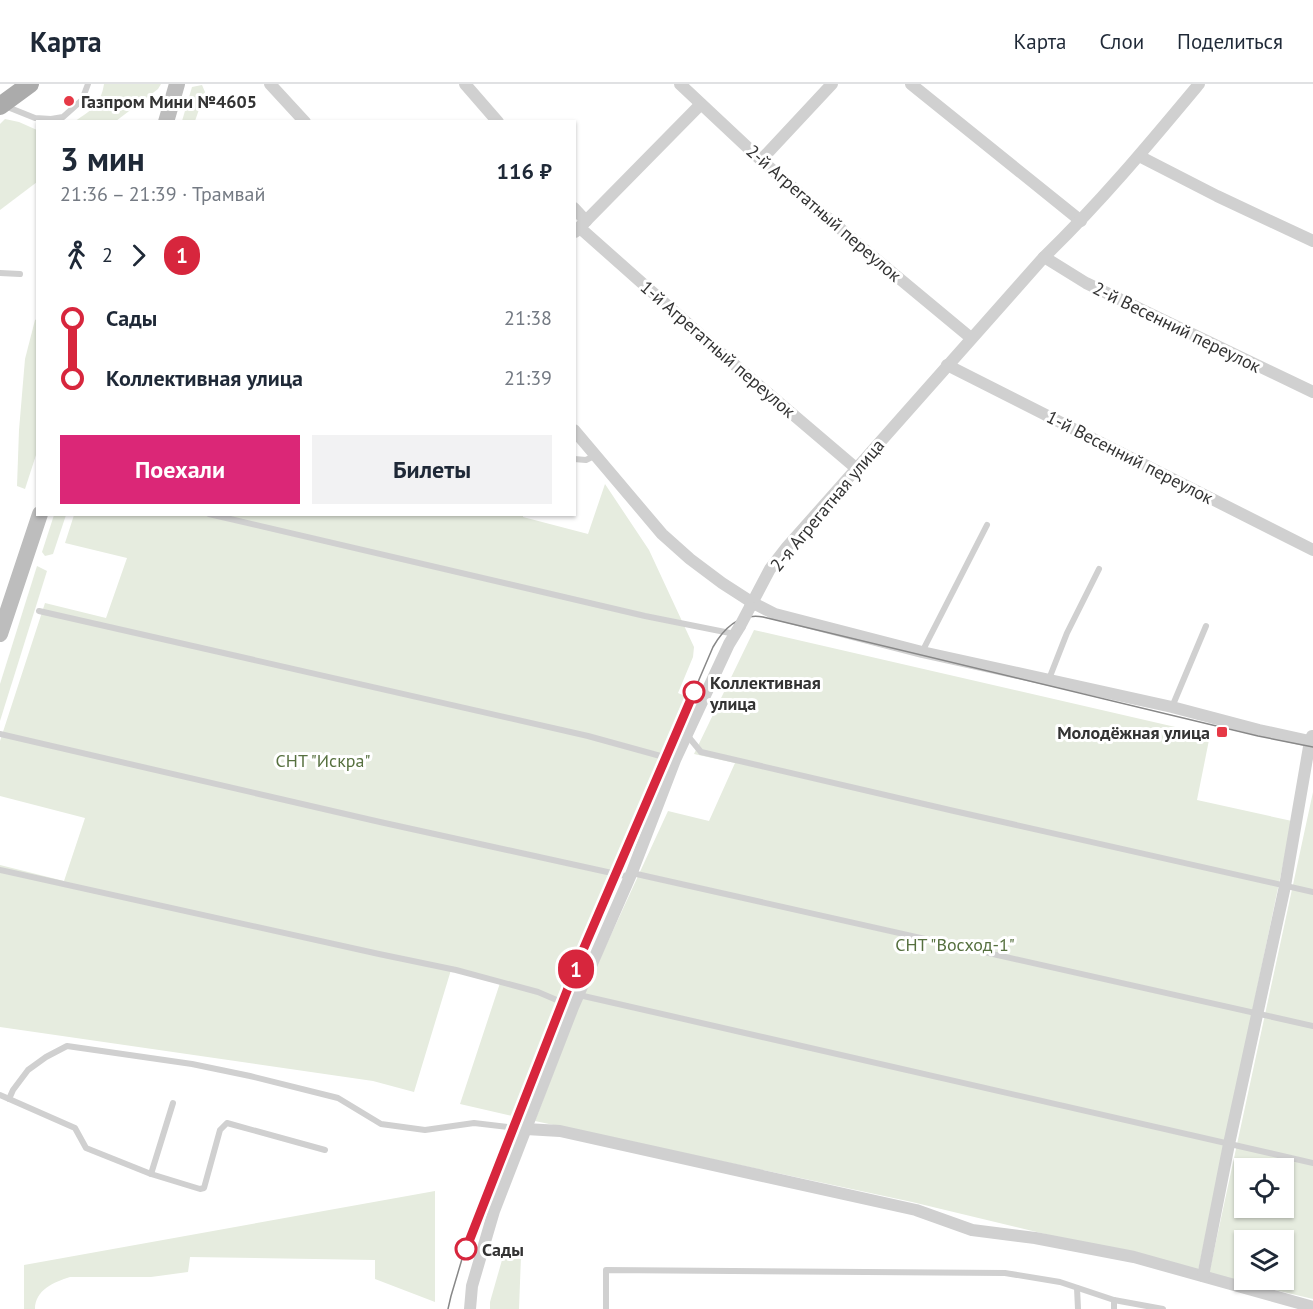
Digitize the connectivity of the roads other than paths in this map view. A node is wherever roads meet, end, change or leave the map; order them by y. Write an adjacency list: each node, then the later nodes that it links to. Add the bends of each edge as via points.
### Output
1 (30, 84): 11 (main road)
2 (88, 84): 11 (lane, via 82,100 63,117 35,118)
3 (270, 84): 13 (street)
4 (465, 84): 14 (street)
5 (680, 84): 10 (street, 2-й Агрегатный переулок)
6 (832, 84): 16 (street)
7 (912, 84): 17 (street)
8 (1199, 84): 15 (street, 2-я Агрегатная улица)
9 (179, 86): 12 (main road)
10 (701, 104): 16 (street, 2-й Агрегатный переулок); 18 (street)
11 (1, 105)
12 (167, 120)
13 (302, 120)
14 (496, 120)
15 (1139, 156): 17 (street, 2-я Агрегатная улица); 19 (street)
16 (761, 160): 23 (street, 2-й Агрегатный переулок)
17 (1081, 221): 20 (street, 2-я Агрегатная улица)
18 (580, 228): 29 (street, 1-й Агрегатный переулок)
19 (1313, 241)
20 (1044, 257): 23 (street, 2-я Агрегатная улица); 25 (street, 2-й Весенний переулок, via 1086,283)
21 (0, 273): 22 (lane)
22 (20, 274)
23 (971, 338): 24 (street, 2-я Агрегатная улица)
24 (947, 365): 29 (street, 2-я Агрегатная улица); 33 (street, 1-й Весенний переулок)
25 (1313, 392)
26 (576, 432): 27 (street)
27 (596, 455): 28 (lane); 35 (street, via 662,534)
28 (576, 459)
29 (856, 469): 35 (street, 2-я Агрегатная улица, via 781,554)
30 (39, 516): 39 (main road)
31 (217, 516): 38 (lane, via 633,614)
32 (987, 525): 40 (lane)
33 (1313, 550)
34 (1099, 569): 41 (lane)
35 (751, 605): 38 (street, 2-я Агрегатная улица, bridge); 40 (street)
36 (39, 611): 46 (lane, via 588,736)
37 (1206, 626): 42 (lane)
38 (738, 630): 44 (street, 2-я Агрегатная улица)
39 (0, 634)
40 (922, 652): 41 (street)
41 (1049, 679): 42 (street)
42 (1172, 707): 45 (street, via 1259,730)
43 (0, 734): 48 (lane, via 357,817)
44 (686, 734): 46 (street, 2-я Агрегатная улица); 49 (lane, via 701,752)
45 (1312, 739): 49 (street)
46 (675, 760): 48 (street, 2-я Агрегатная улица)
47 (0, 870): 52 (lane, via 456,970 538,992)
48 (631, 875): 51 (street, 2-я Агрегатная улица); 53 (lane)
49 (1284, 886): 50 (lane); 53 (street)
50 (1313, 892)
51 (579, 995): 52 (street, 2-я Агрегатная улица); 59 (lane)
52 (573, 1007): 58 (street, 2-я Агрегатная улица)
53 (1257, 1014): 54 (lane); 59 (street)
54 (1313, 1026)
55 (0, 1095): 56 (lane)
56 (9, 1100): 58 (lane, via 28,1070 67,1046 250,1076 338,1098 381,1124 425,1130 474,1123); 62 (lane, via 75,1128 86,1148)
57 (173, 1103): 62 (lane)
58 (526, 1129): 63 (street, via 560,1131 916,1210 972,1230 1134,1257); 67 (street, 2-я Агрегатная улица, via 494,1210 472,1286)
59 (1229, 1144): 61 (lane); 63 (street)
60 (326, 1150): 62 (lane, via 226,1123 220,1130 204,1188)
61 (1313, 1163)
62 (151, 1174)
63 (1203, 1276): 66 (street)
64 (1077, 1288): 65 (lane); 68 (lane, via 1005,1273 606,1270); 69 (lane)
65 (1114, 1300): 70 (lane); 71 (lane)
66 (1313, 1307)
67 (470, 1309)
68 (606, 1309)
69 (1078, 1309)
70 (1114, 1309)
71 (1163, 1309)

